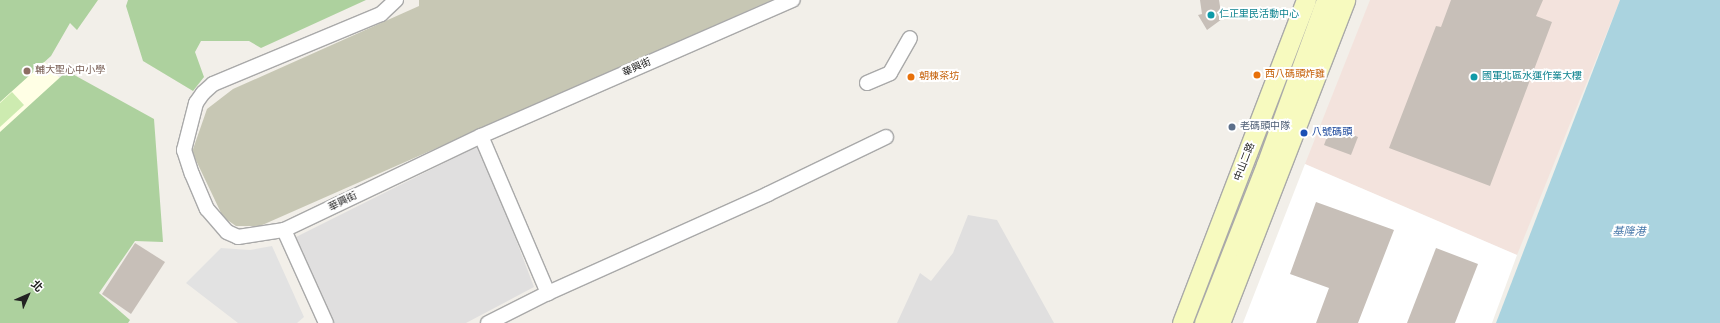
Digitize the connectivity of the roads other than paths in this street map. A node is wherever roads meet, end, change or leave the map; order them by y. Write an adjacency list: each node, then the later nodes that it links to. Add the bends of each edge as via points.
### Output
1 (396, 0): 10 (street, 華興街, via 381,14 213,84 196,103 184,150 207,209 227,232 238,237)
2 (794, 0): 8 (street, 華興街)
3 (1306, 0): 14 (street, 中山二路)
4 (1326, 0): 15 (street, 中山二路, via 1266,165)
5 (1345, 0): 16 (street)
6 (910, 38): 7 (street, via 890,73)
7 (867, 83)
8 (481, 136): 10 (street, 華興街); 11 (street)
9 (886, 136): 11 (street, via 768,194)
10 (284, 230): 12 (street)
11 (548, 293): 13 (street)
12 (326, 323)
13 (488, 323)
14 (1182, 323)
15 (1204, 323)
16 (1220, 323)

